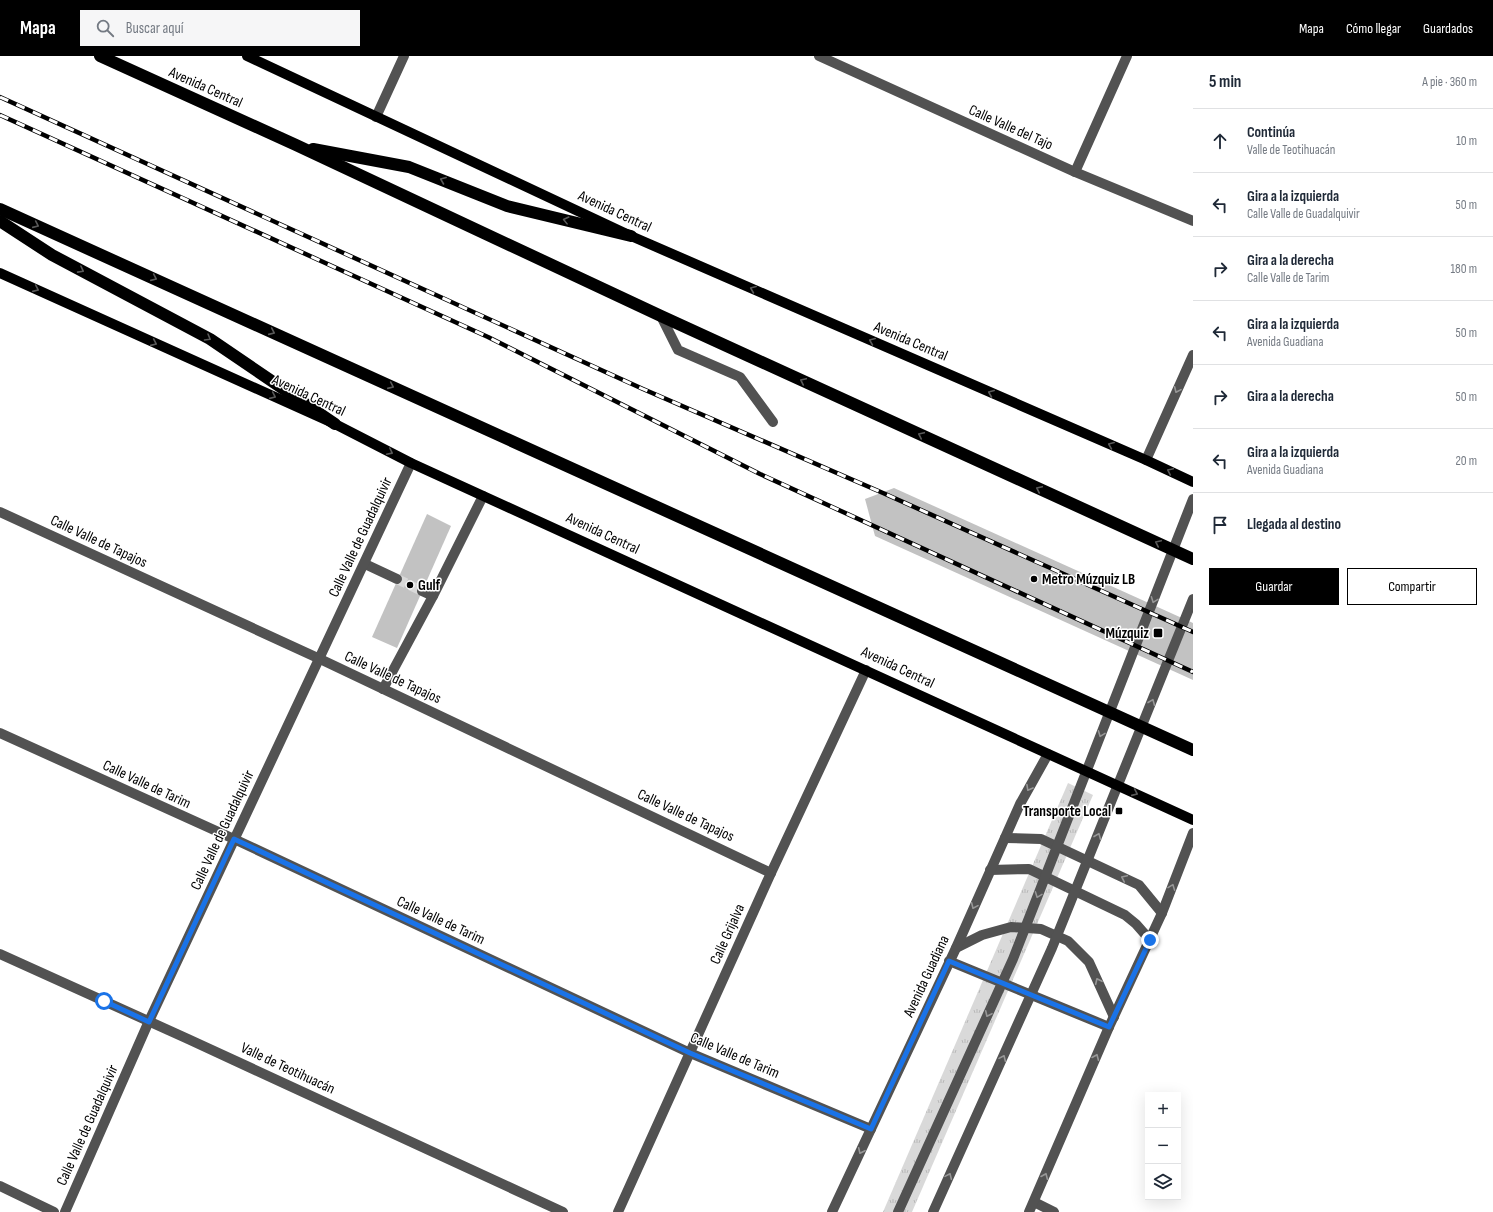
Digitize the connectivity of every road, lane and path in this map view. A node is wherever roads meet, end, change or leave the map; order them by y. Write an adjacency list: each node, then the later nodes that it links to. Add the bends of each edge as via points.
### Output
1 (100, 56): 7 (highway, Avenida Central)
2 (247, 56): 6 (main road, Avenida Central)
3 (404, 56): 6 (street)
4 (819, 56): 8 (street, Calle Valle del Tajo)
5 (1127, 56): 8 (street)
6 (376, 117): 12 (main road, Avenida Central)
7 (296, 145): 12 (highway, one-way to 7, via 507,206 409,167); 14 (highway, Avenida Central)
8 (1075, 172): 11 (street, Calle Valle del Tajo)
9 (0, 209): 34 (highway, one-way to 34)
10 (0, 220): 17 (highway, one-way to 17, via 52,255 210,339)
11 (1193, 221)
12 (631, 236): 18 (main road, Avenida Central, one-way to 12)
13 (0, 273): 17 (main road, Avenida Central, one-way to 17)
14 (661, 316): 16 (street, via 678,350 740,377); 24 (highway, Avenida Central, one-way to 14)
15 (1192, 363): 18 (street, one-way to 18)
16 (773, 422)
17 (335, 424): 19 (main road, Avenida Central, one-way to 19)
18 (1146, 460): 20 (main road, Avenida Central, one-way to 18)
19 (411, 463): 21 (main road, Avenida Central); 25 (street, Calle Valle de Guadalquivir)
20 (1193, 482)
21 (483, 496): 28 (street); 31 (main road, Avenida Central)
22 (1193, 499): 59 (street, one-way to 59, via 1013,959)
23 (0, 512): 30 (street, Calle Valle de Tapajos)
24 (1193, 559)
25 (365, 564): 26 (street); 30 (street, Calle Valle de Guadalquivir)
26 (397, 579)
27 (422, 591): 28 (street)
28 (434, 596): 32 (street)
29 (1193, 599): 60 (street, one-way to 29, via 1052,948)
30 (320, 659): 32 (street, Calle Valle de Tapajos); 39 (street, Calle Valle de Guadalquivir)
31 (866, 670): 35 (main road, Avenida Central); 41 (street, Calle Grijalva)
32 (383, 689): 41 (street, Calle Valle de Tapajos)
33 (0, 733): 39 (street, Calle Valle de Tarim)
34 (1193, 750)
35 (1048, 754): 36 (main road, Avenida Central, one-way to 36); 38 (street, Avenida Guadiana, one-way to 38, via 1020,804)
36 (1193, 820)
37 (1193, 833): 42 (street, one-way to 37)
38 (1005, 838): 40 (street, Avenida Guadiana); 42 (street, one-way to 38, via 1139,885 1041,839)
39 (234, 839): 48 (street, Calle Valle de Guadalquivir); 50 (street, Calle Valle de Tarim)
40 (990, 870): 43 (street, via 1029,869 1125,915); 44 (street, Avenida Guadiana, one-way to 44)
41 (771, 873): 50 (street, Calle Grijalva)
42 (1162, 913): 43 (street)
43 (1150, 940): 47 (street)
44 (956, 948): 46 (street, Avenida Guadiana); 47 (street, one-way to 44, via 1089,962 1068,941 1041,929 1011,927)
45 (0, 954): 48 (street, Valle de Teotihuacán)
46 (949, 961): 49 (street); 51 (street, Avenida Guadiana)
47 (1114, 1017): 49 (street)
48 (149, 1022): 55 (street, Calle Valle de Guadalquivir); 56 (street, Valle de Teotihuacán)
49 (1109, 1027): 53 (street, one-way to 49)
50 (690, 1053): 51 (street, Calle Valle de Tarim); 57 (street, Calle Grijalva)
51 (871, 1129): 58 (street, Avenida Guadiana, one-way to 58)
52 (0, 1186): 54 (street)
53 (1034, 1202): 61 (street); 62 (street)
54 (54, 1212)
55 (65, 1212)
56 (563, 1212)
57 (618, 1212)
58 (832, 1212)
59 (898, 1212)
60 (933, 1212)
61 (1029, 1212)
62 (1054, 1212)

